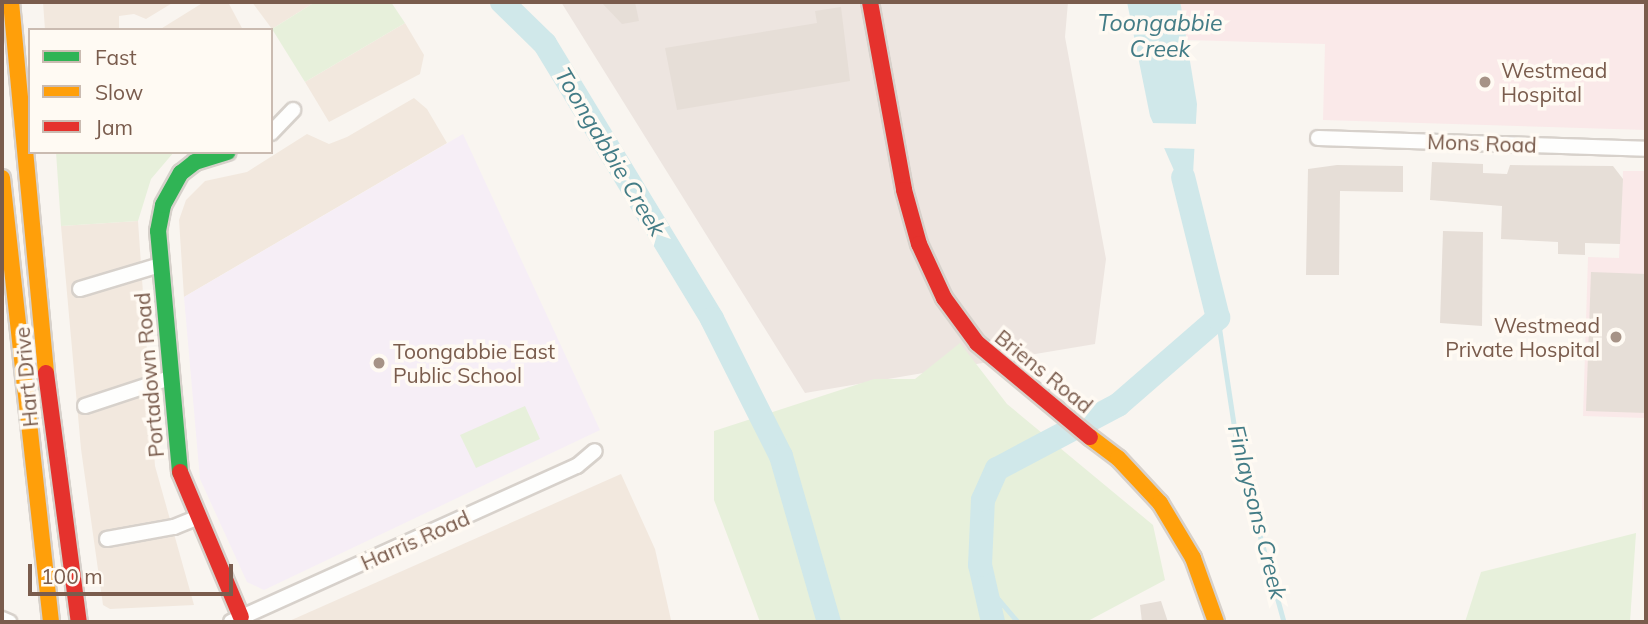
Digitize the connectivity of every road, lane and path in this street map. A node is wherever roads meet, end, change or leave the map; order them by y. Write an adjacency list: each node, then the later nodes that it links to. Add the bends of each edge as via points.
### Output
1 (11, 2): 20 (main road, Hart Drive, via 54,452)
2 (870, 2): 21 (main road, Briens Road, via 904,190 919,244 944,298 977,343 1118,458 1160,503 1194,558)
3 (293, 110): 4 (street)
4 (273, 131)
5 (1318, 138): 6 (street, Mons Road)
6 (1646, 149)
7 (221, 154): 9 (main road, Portadown Road, via 195,162 169,190 158,231)
8 (2, 178): 19 (main road, Hart Drive)
9 (160, 265): 10 (street); 11 (main road, Portadown Road)
10 (80, 289)
11 (170, 378): 12 (street); 14 (main road, Portadown Road, via 181,482)
12 (85, 406)
13 (595, 451): 17 (street, Harris Road, via 577,466)
14 (196, 518): 15 (street); 17 (main road, Portadown Road)
15 (107, 539)
16 (2, 619): 18 (street)
17 (236, 620)
18 (9, 622)
19 (51, 622)
20 (79, 622)
21 (1216, 622)

